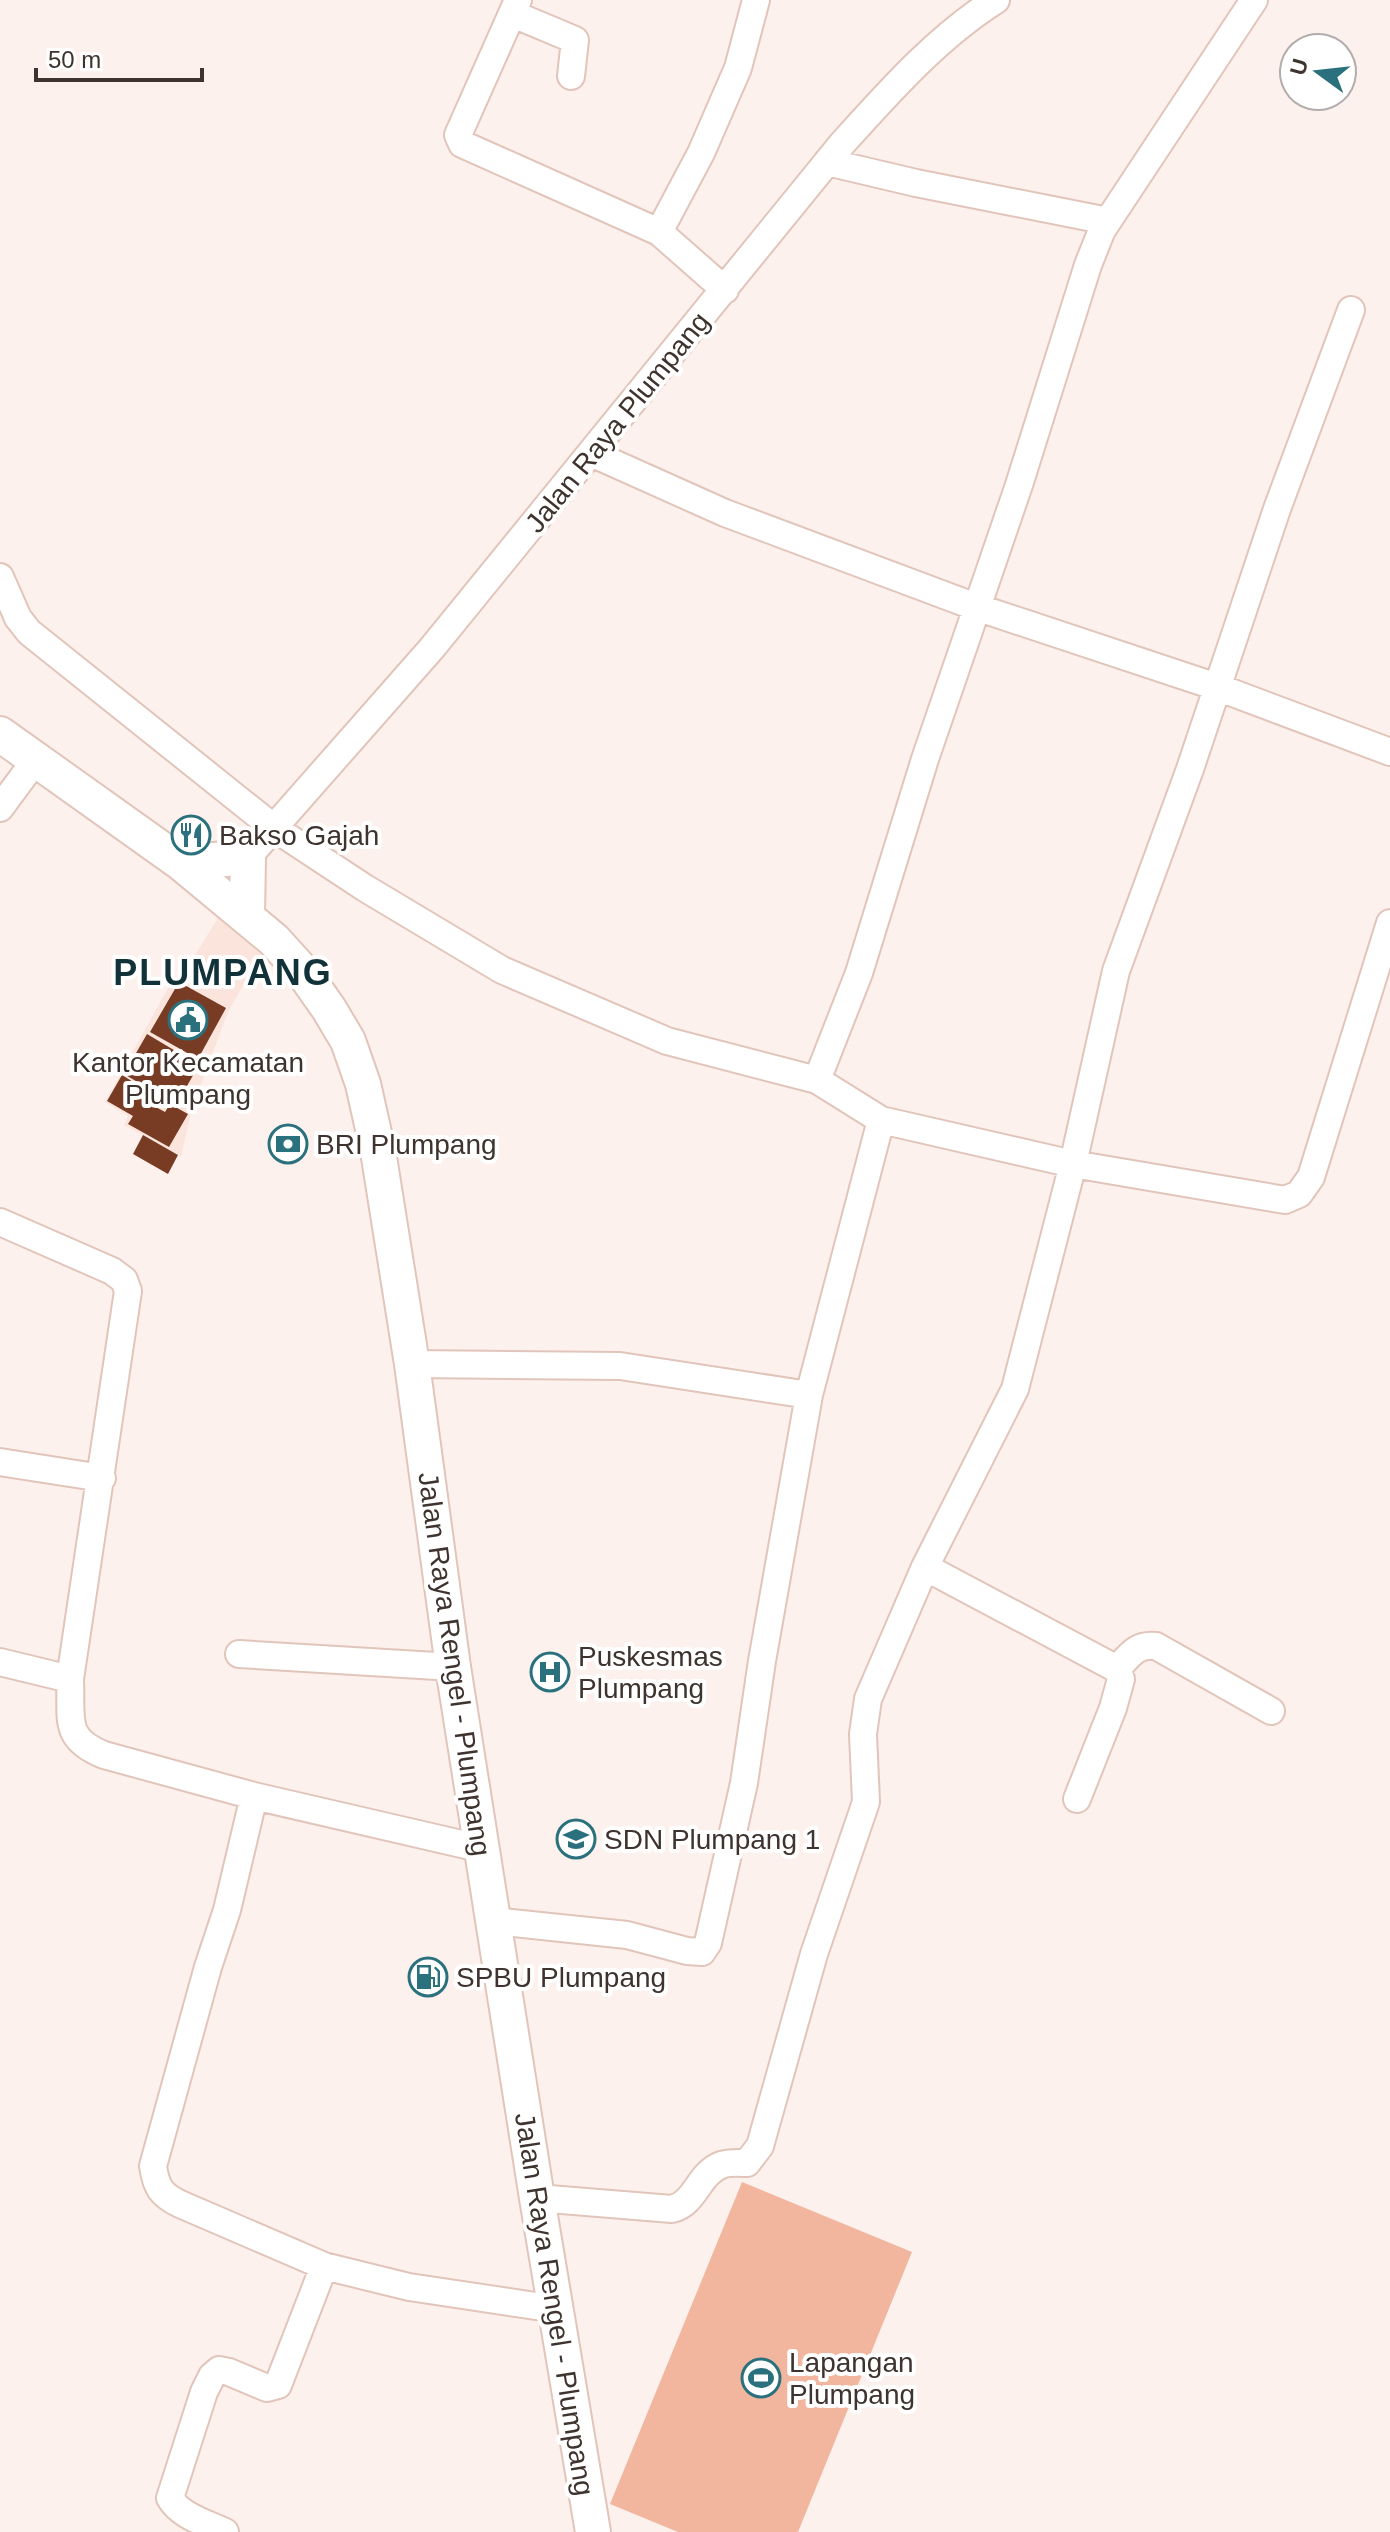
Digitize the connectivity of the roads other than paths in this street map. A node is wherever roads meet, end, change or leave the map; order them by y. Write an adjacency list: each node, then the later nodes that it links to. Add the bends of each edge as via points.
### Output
1 (756, 0): 8 (street, via 738,68)
2 (996, 0): 6 (street, Jalan Raya Plumpang, via 933,49)
3 (1254, 0): 7 (street)
4 (515, 7): 5 (street, via 575,40); 8 (street, via 458,135 462,144)
5 (571, 76)
6 (827, 162): 7 (street); 9 (street, Jalan Raya Plumpang)
7 (1108, 221): 13 (street, via 1088,265)
8 (659, 232): 9 (street)
9 (725, 290): 11 (street, Jalan Raya Plumpang)
10 (1351, 310): 14 (street)
11 (591, 453): 13 (street, via 725,513); 19 (street, Jalan Raya Plumpang, via 432,648)
12 (0, 577): 19 (street, via 29,632)
13 (976, 607): 14 (street); 25 (street, via 859,973)
14 (1217, 687): 16 (street); 27 (street, via 1116,971)
15 (0, 734): 17 (main road, Jalan Raya Rengel - Plumpang)
16 (1390, 752)
17 (37, 758): 18 (street); 21 (main road, Jalan Raya Rengel - Plumpang)
18 (0, 808)
19 (274, 828): 20 (street, Jalan Raya Plumpang); 25 (street, via 502,970 667,1041)
20 (248, 857): 21 (main road); 22 (main road)
21 (181, 863): 22 (main road, Jalan Raya Rengel - Plumpang)
22 (247, 916): 29 (main road, Jalan Raya Rengel - Plumpang, via 303,972 348,1041 378,1151)
23 (1390, 923): 24 (street)
24 (1378, 1008): 27 (street, via 1348,1052 1311,1177 1299,1194 1285,1200)
25 (817, 1080): 26 (street)
26 (881, 1120): 27 (street); 30 (street)
27 (1073, 1164): 33 (street, via 1015,1389)
28 (0, 1222): 32 (street, via 124,1280 125,1319)
29 (412, 1364): 30 (street, via 620,1366); 36 (main road, Jalan Raya Rengel - Plumpang)
30 (809, 1395): 43 (street, via 744,1783 708,1943 702,1952 687,1951 627,1935)
31 (0, 1462): 32 (street)
32 (102, 1478): 38 (street)
33 (925, 1567): 37 (street); 44 (street, via 868,1699 863,1734 866,1802 753,2159 715,2168 688,2202 672,2209)
34 (239, 1654): 36 (street)
35 (0, 1662): 38 (street)
36 (453, 1667): 42 (main road, Jalan Raya Rengel - Plumpang)
37 (1117, 1669): 39 (street, via 1136,1648 1156,1646); 41 (street, via 1121,1679 1113,1708)
38 (70, 1679): 40 (street, via 73,1734 83,1747)
39 (1271, 1711)
40 (254, 1796): 42 (street); 45 (street, via 153,2166 156,2185 165,2197)
41 (1077, 1799)
42 (483, 1849): 43 (main road, Jalan Raya Rengel - Plumpang)
43 (494, 1921): 44 (main road, Jalan Raya Rengel - Plumpang)
44 (537, 2198): 46 (main road, Jalan Raya Rengel - Plumpang)
45 (324, 2266): 46 (street, via 409,2287); 47 (street, via 278,2385 267,2388 219,2370 204,2392 170,2498 184,2512)
46 (556, 2309): 48 (main road, Jalan Raya Rengel - Plumpang)
47 (225, 2532)
48 (593, 2532)

